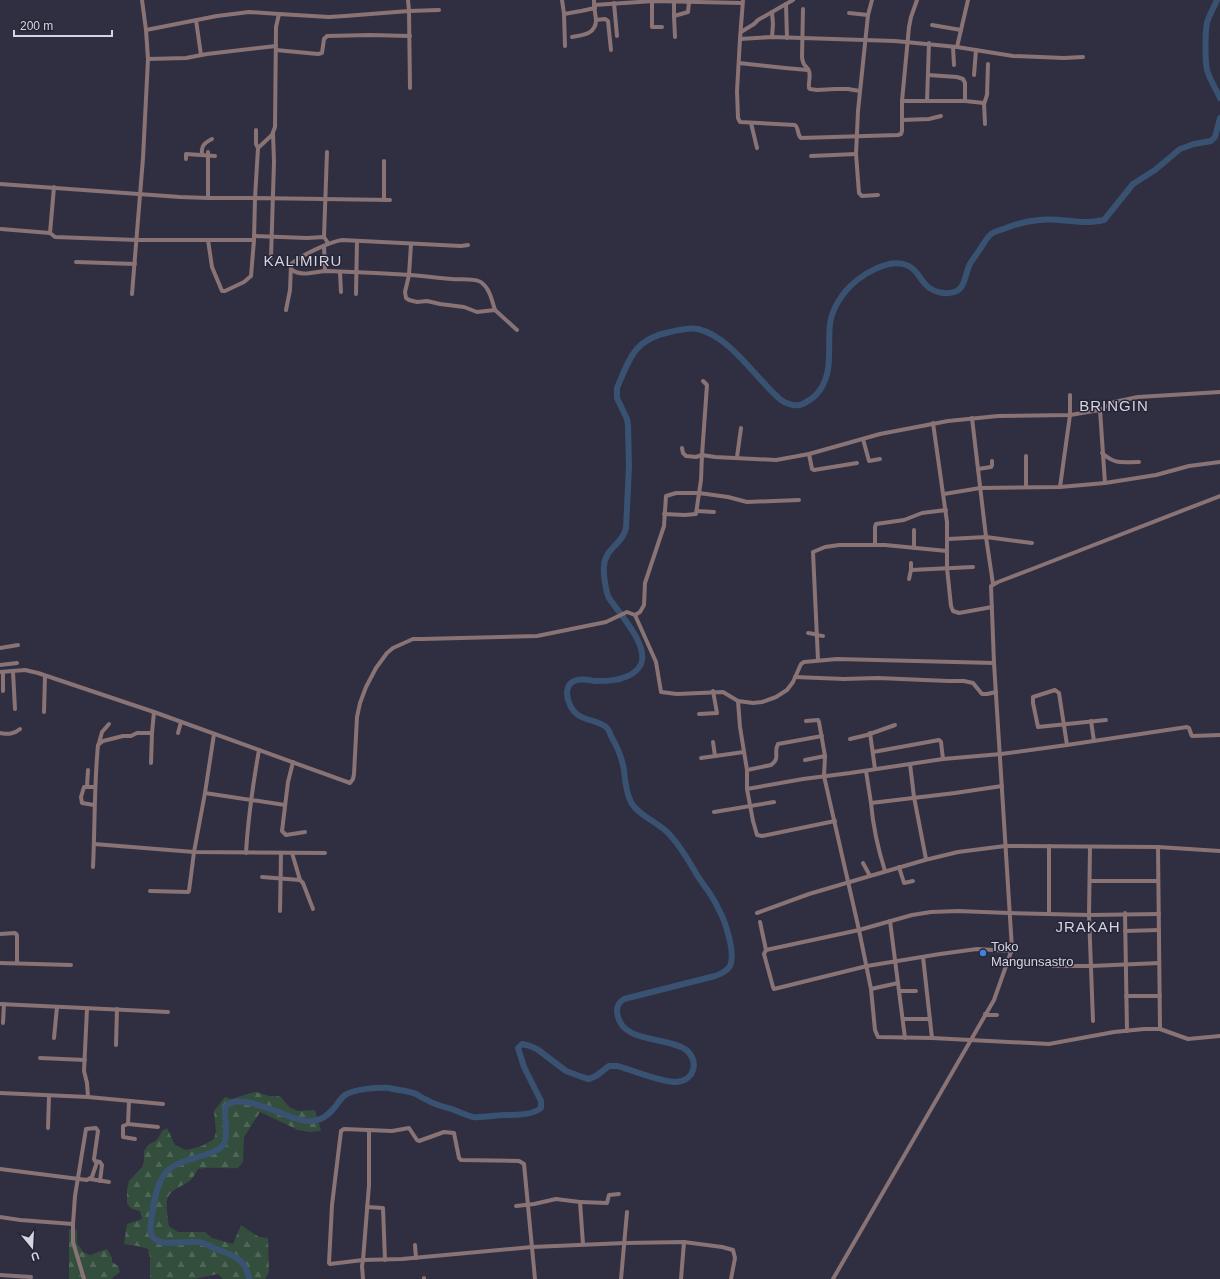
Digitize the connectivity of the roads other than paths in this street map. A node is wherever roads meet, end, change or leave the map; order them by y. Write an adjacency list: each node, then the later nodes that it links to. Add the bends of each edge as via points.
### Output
1 (142, 0): 28 (street)
2 (408, 0): 16 (street)
3 (562, 0): 21 (street)
4 (793, 0): 14 (street)
5 (872, 0): 22 (street)
6 (917, 0): 40 (street, via 911,17)
7 (968, 0): 29 (street)
8 (652, 1): 9 (street); 12 (street); 27 (street, via 652,27)
9 (674, 1): 10 (street); 23 (street)
10 (688, 2): 11 (street); 23 (street, via 688,12)
11 (742, 2): 30 (street)
12 (614, 3): 13 (street); 32 (street)
13 (594, 4): 21 (street, via 581,11); 25 (street)
14 (786, 4): 18 (street); 36 (street)
15 (803, 9): 38 (street)
16 (409, 10): 17 (street); 20 (street, via 340,16); 31 (street)
17 (439, 10)
18 (772, 12): 30 (street); 35 (street)
19 (849, 13): 22 (street)
20 (279, 14): 24 (street, via 250,12); 44 (street)
21 (564, 14): 42 (street)
22 (868, 15): 39 (street)
23 (674, 16): 34 (street)
24 (196, 20): 28 (street); 47 (street)
25 (596, 20): 33 (street, via 591,31 582,36); 45 (street, via 608,21)
26 (932, 25): 29 (street)
27 (662, 27)
28 (146, 30): 49 (street)
29 (961, 30): 43 (street)
30 (741, 32): 37 (street)
31 (410, 36): 44 (street, via 327,36 321,54); 56 (street)
32 (617, 36)
33 (572, 37)
34 (675, 37)
35 (772, 37): 36 (street); 37 (street)
36 (787, 38): 38 (street)
37 (740, 39): 50 (street)
38 (802, 39): 39 (street); 53 (street, via 802,63)
39 (865, 40): 40 (street); 57 (street)
40 (908, 42): 41 (street); 58 (street)
41 (929, 43): 43 (street); 54 (street)
42 (565, 46)
43 (955, 47): 46 (street); 52 (street)
44 (276, 48): 47 (street); 67 (street)
45 (611, 50)
46 (976, 50): 48 (street, via 1013,56); 55 (street)
47 (201, 55): 49 (street)
48 (1083, 57)
49 (148, 59): 82 (street)
50 (739, 63): 53 (street); 64 (street, via 738,118 740,122)
51 (988, 64): 61 (street, via 987,95)
52 (954, 65)
53 (808, 70): 57 (street, via 810,89)
54 (928, 75): 59 (street); 60 (street, via 963,79)
55 (974, 75)
56 (410, 88)
57 (860, 91): 68 (street)
58 (902, 101): 59 (street); 63 (street)
59 (927, 101): 60 (street)
60 (965, 101): 61 (street)
61 (984, 104): 65 (street)
62 (941, 116): 63 (street)
63 (902, 120): 68 (street, via 900,135)
64 (751, 123): 68 (street, via 795,125 801,138); 71 (street)
65 (985, 124)
66 (256, 130): 70 (street)
67 (273, 133): 70 (street); 86 (street)
68 (857, 137): 74 (street)
69 (212, 139): 75 (street, via 203,145)
70 (258, 148): 85 (street)
71 (757, 148)
72 (327, 152): 87 (street)
73 (208, 154): 75 (street); 76 (street); 84 (street)
74 (856, 154): 77 (street); 83 (street, via 859,193 862,196)
75 (202, 155): 78 (street, via 186,154)
76 (215, 156)
77 (812, 156)
78 (186, 159)
79 (384, 161): 88 (street)
80 (0, 184): 81 (street)
81 (54, 187): 82 (street); 91 (street)
82 (140, 193): 84 (street); 95 (street)
83 (878, 195)
84 (208, 198): 85 (street)
85 (255, 198): 86 (street); 94 (street)
86 (273, 198): 87 (street); 92 (street)
87 (326, 199): 88 (street); 93 (street)
88 (384, 200): 89 (street)
89 (390, 200)
90 (1, 229): 91 (street)
91 (50, 233): 95 (street, via 55,237)
92 (271, 236): 93 (street); 94 (street); 102 (street)
93 (324, 237): 98 (street)
94 (254, 238): 96 (street); 96 (street, via 251,276 225,291 222,291 212,267)
95 (137, 240): 96 (street); 104 (street)
96 (208, 240)
97 (357, 241): 98 (street, via 342,240); 99 (street); 108 (street)
98 (328, 243): 100 (street)
99 (411, 244): 101 (street); 109 (street)
100 (324, 246): 105 (street, via 292,263); 106 (street)
101 (468, 246)
102 (271, 258)
103 (76, 262): 104 (street)
104 (135, 264): 111 (street)
105 (292, 270): 106 (street, via 302,273); 113 (street)
106 (325, 271): 107 (street)
107 (340, 272): 108 (street); 110 (street)
108 (356, 272): 109 (street); 112 (street)
109 (409, 275): 114 (street, via 480,281 491,296); 114 (street, via 405,292 409,300 464,307 477,312)
110 (341, 292)
111 (132, 294)
112 (356, 294)
113 (286, 310)
114 (495, 310): 115 (street)
115 (517, 330)
116 (703, 381): 128 (street, via 706,386)
117 (1220, 392): 119 (street, via 1131,398 1114,402)
118 (1070, 395): 120 (street)
119 (1100, 410): 120 (street); 126 (street)
120 (1070, 415): 121 (street); 138 (street)
121 (972, 418): 122 (street); 136 (street)
122 (933, 423): 124 (street); 142 (street)
123 (741, 428): 130 (street)
124 (863, 439): 127 (street); 131 (street, via 869,461)
125 (682, 448): 128 (street, via 686,456)
126 (1102, 452): 133 (street, via 1113,461); 137 (street)
127 (809, 454): 130 (street, via 776,460); 135 (street, via 814,470)
128 (702, 455): 130 (street); 141 (street)
129 (1026, 456): 139 (street)
130 (736, 458)
131 (880, 459)
132 (992, 461): 136 (street, via 991,467)
133 (1139, 462)
134 (1220, 462): 137 (street)
135 (857, 463)
136 (978, 469): 140 (street)
137 (1105, 484): 138 (street)
138 (1060, 486): 139 (street)
139 (1026, 487): 140 (street)
140 (980, 488): 142 (street); 150 (street)
141 (699, 493): 144 (street, via 747,502); 146 (street); 148 (street, via 668,495)
142 (944, 494): 145 (street)
143 (1220, 496): 161 (street)
144 (799, 500)
145 (946, 510): 151 (street); 153 (street, via 876,524)
146 (697, 511): 147 (street); 148 (street, via 696,514 685,516)
147 (714, 512)
148 (664, 514): 163 (street, via 663,530 645,583 644,605)
149 (914, 530): 154 (street)
150 (986, 537): 151 (street); 152 (street); 161 (street)
151 (948, 538): 155 (street)
152 (1032, 543)
153 (875, 545): 154 (street); 165 (street, via 833,546 819,548 813,552)
154 (914, 548): 155 (street)
155 (947, 551): 158 (street)
156 (911, 563): 159 (street)
157 (973, 567): 158 (street)
158 (947, 568): 159 (street); 162 (street, via 953,611 959,614)
159 (911, 570): 160 (street)
160 (909, 580)
161 (993, 584): 162 (street)
162 (992, 607): 171 (street)
163 (635, 615): 178 (street, via 656,662 661,692 677,694); 214 (street, via 626,612 606,622 537,636 413,639 387,653 366,687 357,717 352,781 347,782)
164 (808, 634): 165 (street)
165 (817, 636): 166 (street); 169 (street)
166 (823, 636)
167 (18, 645): 168 (street)
168 (0, 648)
169 (818, 660): 171 (street); 176 (street, via 802,663)
170 (17, 663): 172 (street)
171 (994, 663): 179 (street)
172 (0, 665)
173 (1, 672): 174 (street); 177 (street)
174 (13, 672): 175 (street, via 25,670); 181 (street)
175 (45, 676): 182 (street); 183 (street)
176 (795, 678): 179 (street, via 964,681 973,683 982,694); 180 (street, via 787,690 776,697 753,703)
177 (3, 691)
178 (713, 691): 180 (street, via 727,693); 184 (street, via 716,713)
179 (996, 692): 208 (street)
180 (738, 701): 206 (street)
181 (15, 709)
182 (44, 712)
183 (154, 712): 188 (street); 193 (street)
184 (699, 714)
185 (1106, 720): 187 (street)
186 (806, 721): 199 (street, via 818,720)
187 (1091, 721): 190 (street); 201 (street)
188 (181, 722): 195 (street); 196 (street)
189 (109, 724): 203 (street, via 102,732)
190 (1065, 724): 190 (street, via 1058,692 1055,690 1033,697 1037,726); 204 (street)
191 (895, 725): 197 (street)
192 (20, 729): 194 (street, via 16,733)
193 (152, 732): 203 (street, via 137,733); 215 (street)
194 (0, 733)
195 (178, 733)
196 (214, 734): 205 (street); 226 (street)
197 (870, 734): 200 (street); 207 (street)
198 (1220, 735): 201 (street, via 1192,736 1187,727)
199 (822, 736): 210 (street); 219 (street, via 778,744 774,763)
200 (850, 739)
201 (1094, 741): 204 (street)
202 (713, 742): 209 (street)
203 (99, 743): 224 (street)
204 (1068, 745): 208 (street)
205 (259, 750): 214 (street); 228 (street)
206 (744, 752): 209 (street); 219 (street)
207 (873, 752): 212 (street, via 939,740); 217 (street)
208 (1001, 754): 212 (street); 223 (street)
209 (715, 756): 211 (street)
210 (824, 756): 213 (street); 221 (street)
211 (701, 758)
212 (943, 759): 216 (street)
213 (805, 760)
214 (293, 762): 232 (street)
215 (151, 763)
216 (910, 764): 217 (street); 227 (street)
217 (875, 769): 220 (street)
218 (88, 770): 222 (street)
219 (747, 770): 225 (street)
220 (866, 771): 221 (street); 230 (street)
221 (824, 776): 225 (street); 235 (street)
222 (87, 786): 224 (street); 231 (street, via 83,789 82,802)
223 (1002, 786): 227 (street); 238 (street)
224 (95, 787): 231 (street)
225 (747, 789): 233 (street)
226 (205, 793): 228 (street); 243 (street)
227 (914, 797): 230 (street); 248 (street)
228 (251, 800): 232 (street); 244 (street)
229 (774, 802): 233 (street)
230 (871, 803): 252 (street, via 880,856)
231 (94, 805): 237 (street)
232 (285, 805): 236 (street, via 283,834)
233 (750, 806): 234 (street); 235 (street, via 756,834 759,836)
234 (714, 812)
235 (835, 821): 260 (street)
236 (305, 832)
237 (94, 844): 243 (street); 250 (street)
238 (1005, 846): 239 (street); 248 (street); 265 (street)
239 (1049, 846): 240 (street); 266 (street)
240 (1090, 847): 241 (street); 258 (street)
241 (1158, 847): 242 (street); 259 (street)
242 (1220, 851)
243 (194, 852): 244 (street); 261 (street, via 188,892)
244 (246, 853): 245 (street)
245 (281, 853): 246 (street); 255 (street)
246 (292, 853): 247 (street); 256 (street)
247 (325, 854)
248 (926, 859): 251 (street)
249 (863, 862): 253 (street)
250 (92, 867)
251 (898, 867): 252 (street); 257 (street, via 904,883)
252 (886, 871): 253 (street)
253 (870, 876): 260 (street)
254 (262, 877): 255 (street)
255 (281, 879): 256 (street); 263 (street)
256 (300, 880): 262 (street)
257 (913, 881)
258 (1090, 881): 259 (street); 269 (street)
259 (1158, 881): 268 (street)
260 (849, 882): 264 (street); 272 (street)
261 (150, 891)
262 (313, 909)
263 (280, 911)
264 (757, 913)
265 (1009, 913): 266 (street); 270 (street, via 931,912); 277 (street)
266 (1049, 913): 269 (street)
267 (1125, 913): 268 (street); 269 (street); 274 (street)
268 (1159, 914): 273 (street)
269 (1090, 915): 287 (street)
270 (890, 921): 272 (street); 279 (street)
271 (760, 922): 276 (street)
272 (859, 930): 276 (street); 285 (street)
273 (1159, 930): 274 (street); 282 (street)
274 (1125, 931): 284 (street)
275 (0, 934): 281 (street, via 17,934)
276 (766, 950): 285 (street, via 764,954 774,989)
277 (1011, 951): 278 (street, via 977,950); 299 (street)
278 (924, 956): 279 (street); 302 (street)
279 (894, 962): 285 (street); 288 (street)
280 (0, 963): 281 (street)
281 (17, 963): 283 (street)
282 (1160, 964): 284 (street); 293 (street)
283 (71, 965)
284 (1126, 965): 287 (street); 292 (street)
285 (867, 966): 289 (street)
286 (1053, 966): 287 (street)
287 (1091, 966): 303 (street)
288 (898, 983): 289 (street); 290 (street)
289 (871, 989): 309 (street, via 877,1036)
290 (899, 991): 291 (street); 301 (street)
291 (916, 991)
292 (1126, 996): 293 (street); 306 (street)
293 (1160, 996): 305 (street)
294 (2, 1004): 295 (street); 304 (street)
295 (57, 1007): 296 (street); 308 (street)
296 (87, 1009): 297 (street); 314 (street)
297 (117, 1009): 298 (street); 312 (street)
298 (168, 1012)
299 (987, 1014): 300 (street); 311 (street)
300 (996, 1015)
301 (903, 1019): 302 (street); 309 (street)
302 (930, 1019): 310 (street)
303 (1093, 1021)
304 (3, 1023)
305 (1160, 1029): 306 (street); 307 (street, via 1188,1039)
306 (1127, 1031): 311 (street, via 1049,1044)
307 (1220, 1036)
308 (54, 1038)
309 (905, 1038): 310 (street)
310 (932, 1038): 311 (street)
311 (970, 1041): 355 (street)
312 (116, 1045)
313 (40, 1058): 314 (street)
314 (85, 1060): 317 (street)
315 (0, 1093): 316 (street)
316 (49, 1096): 317 (street); 322 (street)
317 (88, 1097): 318 (street)
318 (129, 1101): 319 (street); 320 (street)
319 (163, 1104)
320 (128, 1124): 321 (street); 324 (street, via 123,1126 123,1137)
321 (158, 1127)
322 (48, 1128)
323 (369, 1130): 333 (street, via 392,1131 409,1128 419,1141 444,1132 453,1132 459,1158 462,1160 523,1162); 335 (street); 345 (street, via 341,1131 332,1205 329,1263)
324 (135, 1139)
325 (97, 1162): 327 (street, via 94,1159 97,1129 86,1129); 328 (street); 329 (street, via 102,1165)
326 (0, 1169): 327 (street)
327 (78, 1179): 328 (street); 338 (street)
328 (90, 1179): 329 (street)
329 (100, 1181): 330 (street)
330 (109, 1182)
331 (619, 1194): 332 (street, via 609,1195 607,1203)
332 (580, 1202): 333 (street, via 556,1199); 341 (street)
333 (528, 1205): 334 (street); 343 (street)
334 (516, 1206)
335 (367, 1207): 345 (street); 346 (street, via 383,1208)
336 (626, 1212): 340 (street)
337 (0, 1216): 338 (street)
338 (73, 1224): 349 (street, via 73,1242)
339 (684, 1242): 340 (street); 353 (street); 354 (street, via 733,1250)
340 (625, 1243): 341 (street); 352 (street)
341 (583, 1244): 343 (street)
342 (415, 1245): 344 (street)
343 (532, 1247): 344 (street); 351 (street)
344 (416, 1258): 346 (street)
345 (363, 1260): 346 (street); 350 (street)
346 (385, 1260)
347 (0, 1275): 348 (street)
348 (31, 1277)
349 (84, 1279)
350 (363, 1279)
351 (535, 1279)
352 (621, 1279)
353 (681, 1279)
354 (731, 1279)
355 (833, 1279)

